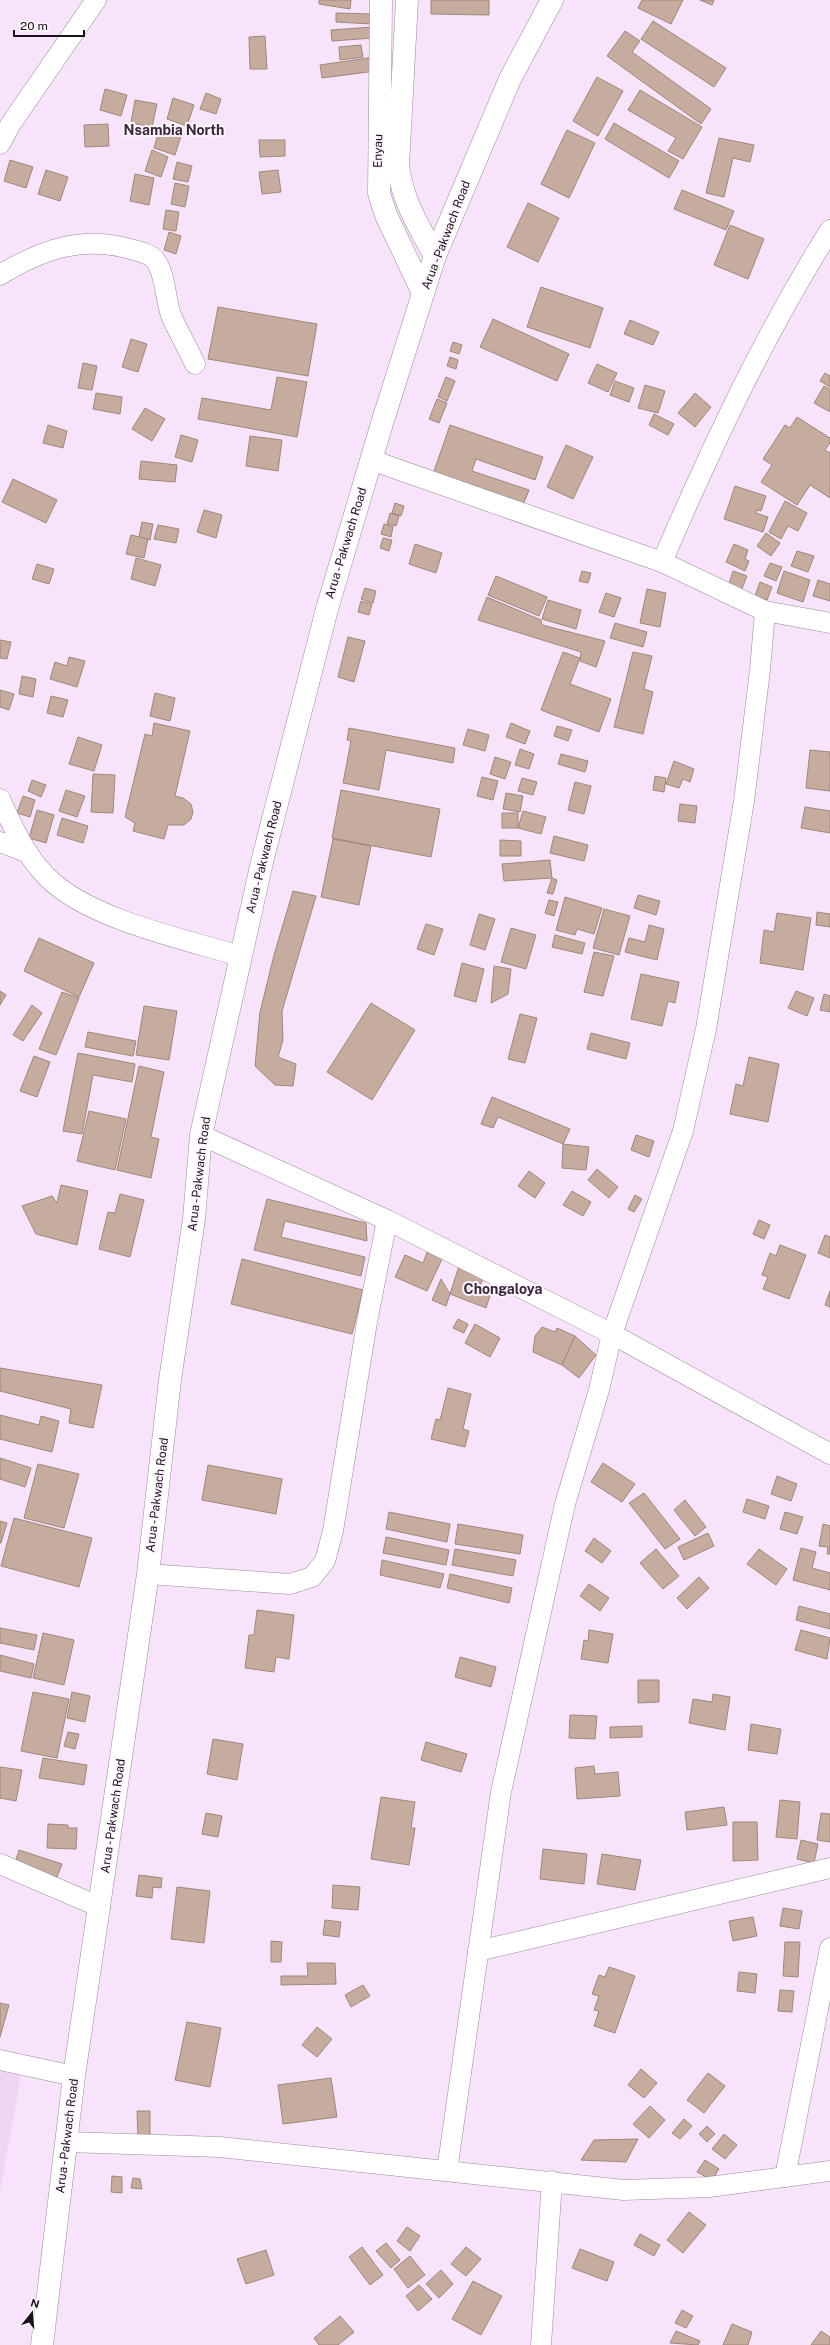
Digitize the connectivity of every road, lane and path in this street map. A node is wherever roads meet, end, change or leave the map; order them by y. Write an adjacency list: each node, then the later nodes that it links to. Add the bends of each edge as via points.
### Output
1 (96, 0): 5 (street, via 10,124)
2 (381, 0): 9 (main road, Enyau, via 378,192 386,215)
3 (407, 0): 7 (main road, Enyau, via 398,166 407,206)
4 (552, 0): 7 (main road, Arua - Pakwach Road, via 510,79)
5 (0, 144)
6 (830, 230): 12 (street, via 802,274 745,381)
7 (435, 256): 9 (main road, Arua - Pakwach Road)
8 (0, 275): 10 (street, via 25,260 67,245 86,243 122,246 145,253 155,260 171,315)
9 (423, 293): 11 (main road, Arua - Pakwach Road)
10 (195, 364)
11 (371, 460): 12 (street); 18 (main road, Arua - Pakwach Road, via 327,609)
12 (662, 562): 13 (street)
13 (765, 611): 14 (street); 21 (street, via 744,801 706,1029 683,1131)
14 (830, 623)
15 (0, 799): 17 (street)
16 (0, 842): 17 (street)
17 (26, 852): 18 (street, via 47,878 74,898 107,915)
18 (240, 956): 19 (main road, Arua - Pakwach Road)
19 (201, 1135): 20 (street); 23 (main road, Arua - Pakwach Road, via 194,1218 170,1380)
20 (387, 1220): 21 (street); 23 (street, via 367,1322 333,1531 325,1562 312,1577 290,1584)
21 (612, 1334): 22 (street); 28 (street, via 599,1390 565,1504 501,1792)
22 (830, 1454)
23 (148, 1574): 26 (main road, Arua - Pakwach Road)
24 (0, 1864): 26 (street)
25 (830, 1868): 28 (street)
26 (100, 1907): 30 (main road, Arua - Pakwach Road)
27 (830, 1948): 34 (street)
28 (478, 1951): 32 (street)
29 (0, 2060): 30 (street)
30 (74, 2076): 31 (main road, Arua - Pakwach Road)
31 (67, 2142): 32 (street, via 220,2147); 36 (main road, Arua - Pakwach Road)
32 (447, 2171): 35 (street)
33 (830, 2171): 34 (street)
34 (785, 2177): 35 (street, via 709,2187 624,2190)
35 (552, 2181): 37 (street)
36 (42, 2345)
37 (541, 2345)

